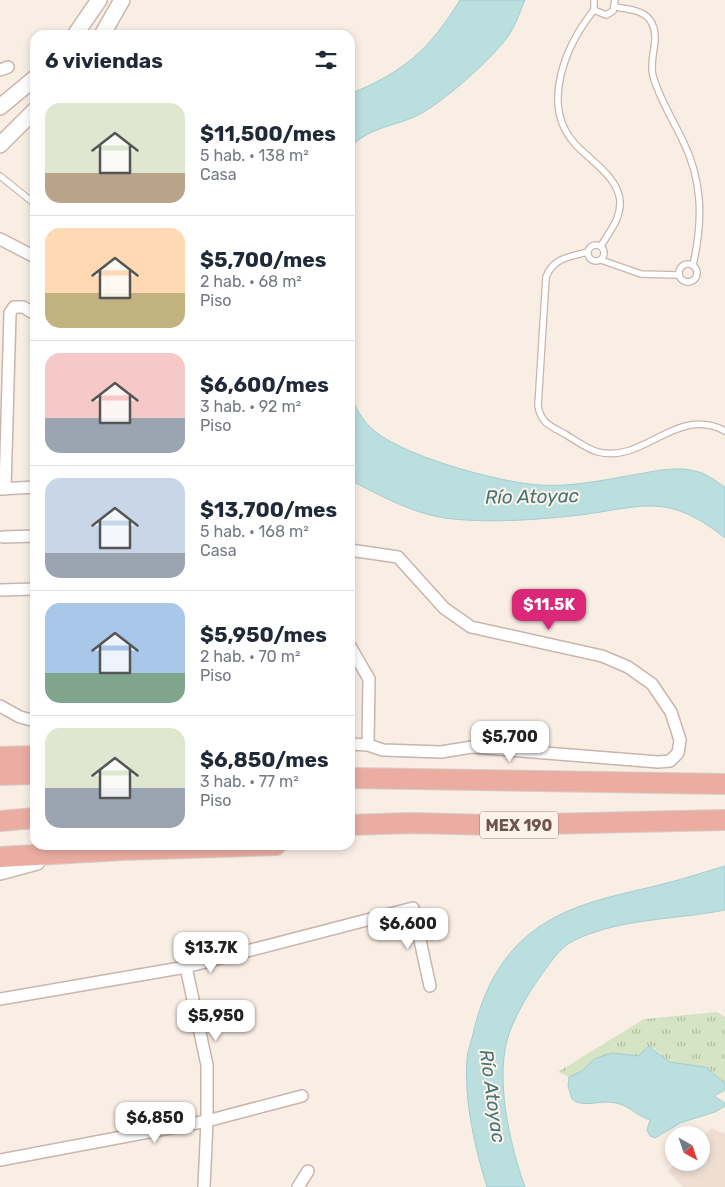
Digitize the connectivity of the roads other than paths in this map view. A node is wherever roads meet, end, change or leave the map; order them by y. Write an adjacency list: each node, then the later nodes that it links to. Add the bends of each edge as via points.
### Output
1 (99, 0): 6 (main road)
2 (122, 0): 7 (main road)
3 (594, 0): 5 (lane)
4 (615, 3): 5 (lane, via 606,15); 19 (lane, via 642,13 652,24 655,34 653,76 695,169 700,196 699,238)
5 (594, 10): 15 (lane, via 578,29 566,54 559,110 568,134 611,178 620,200 616,220)
6 (78, 30)
7 (105, 30)
8 (30, 82): 9 (main road)
9 (0, 107)
10 (30, 115): 11 (main road)
11 (0, 145)
12 (0, 176): 13 (lane)
13 (30, 200)
14 (0, 239): 17 (street)
15 (601, 246): 16 (lane, via 595,245); 18 (lane, via 604,250)
16 (588, 252): 18 (lane, via 589,258); 22 (lane, via 559,259 550,267 546,277 540,417 548,425 598,452 629,450 678,427 695,424 714,425)
17 (30, 254)
18 (601, 260): 20 (lane, via 640,274)
19 (693, 265): 20 (lane, via 682,266); 20 (lane, via 697,275 693,281 686,283)
20 (678, 276)
21 (30, 311): 24 (street, via 14,307 10,313)
22 (725, 431)
23 (30, 487): 24 (street)
24 (2, 489)
25 (30, 536): 26 (street)
26 (3, 537)
27 (355, 550): 34 (street, via 398,557 444,608 471,627 602,656 628,667 652,684 664,698 680,740 678,753 670,761 658,762 472,747 441,752 383,750)
28 (30, 588): 29 (street)
29 (0, 590)
30 (355, 655): 34 (street, via 369,679)
31 (0, 706): 32 (street)
32 (30, 720)
33 (355, 744): 34 (street)
34 (368, 745)
35 (0, 747): 36 (main road)
36 (30, 754)
37 (30, 755): 38 (highway)
38 (0, 757)
39 (355, 771): 42 (highway)
40 (30, 774): 41 (highway)
41 (0, 775)
42 (404, 777): 43 (highway); 44 (highway)
43 (355, 778)
44 (725, 784)
45 (30, 818): 47 (highway)
46 (725, 820): 48 (highway, MEX 190)
47 (0, 821)
48 (410, 824): 49 (highway, MEX 190); 50 (highway)
49 (355, 825)
50 (355, 835)
51 (123, 850): 52 (highway); 53 (main road, via 26,864)
52 (0, 857)
53 (0, 872)
54 (186, 966): 55 (street, via 413,908); 56 (street); 58 (street, via 207,1065)
55 (430, 986)
56 (0, 999)
57 (302, 1096): 58 (street)
58 (207, 1121): 59 (street); 61 (street)
59 (0, 1160)
60 (308, 1171): 62 (street)
61 (204, 1187)
62 (298, 1187)

